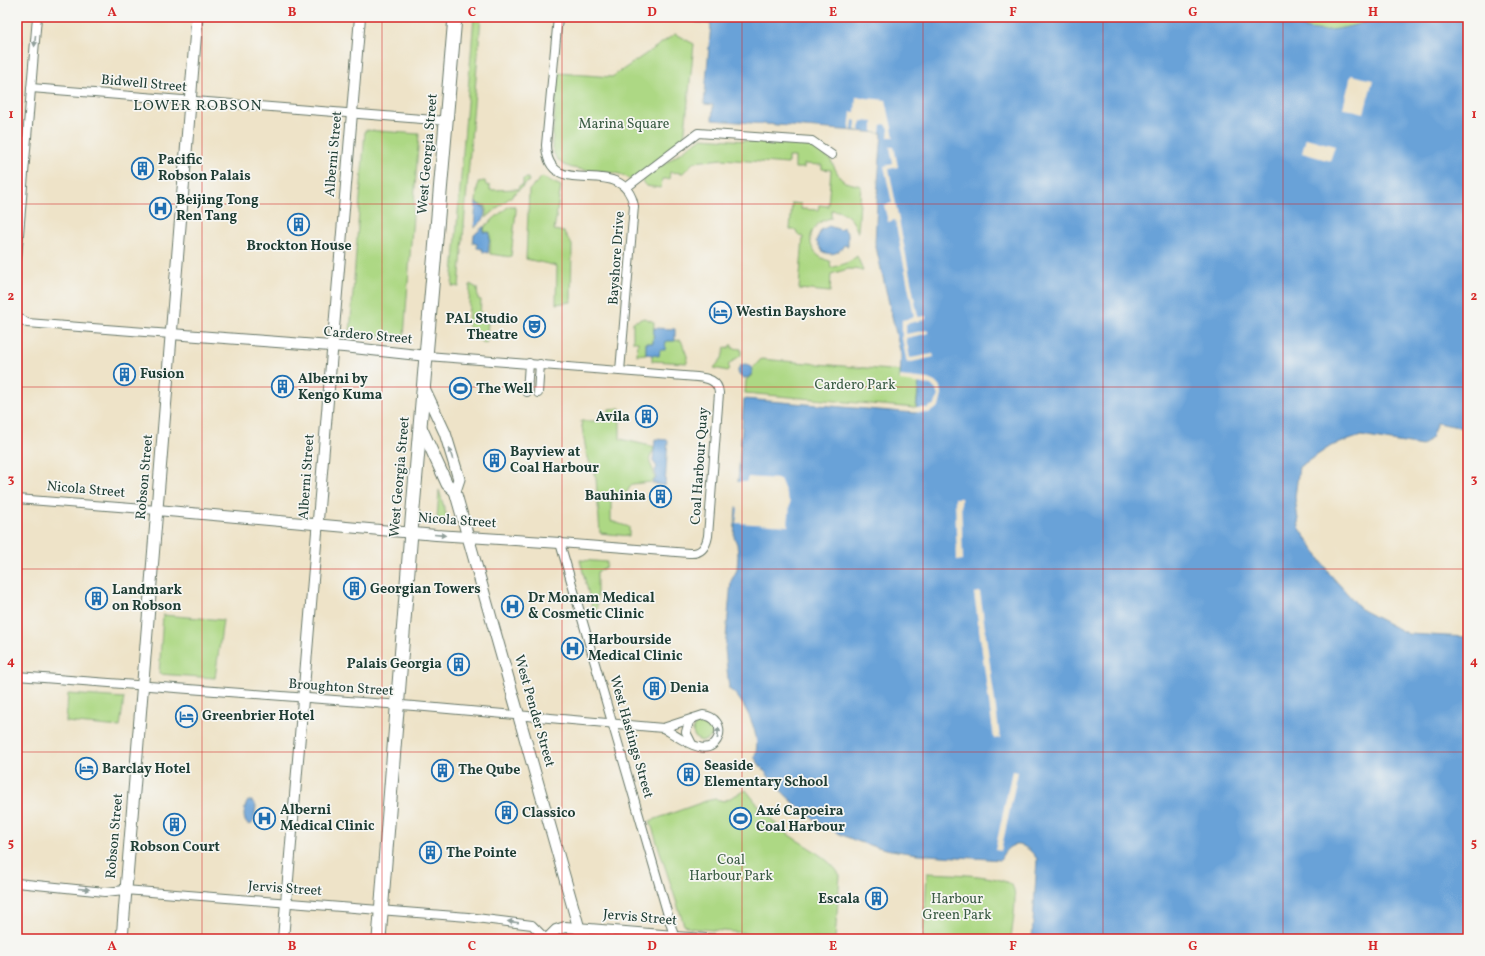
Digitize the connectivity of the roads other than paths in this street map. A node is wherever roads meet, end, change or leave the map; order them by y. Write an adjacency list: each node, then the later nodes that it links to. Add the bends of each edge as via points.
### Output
1 (37, 17): 6 (street, one-way to 6)
2 (197, 17): 7 (main road, Robson Street)
3 (360, 17): 8 (street, Alberni Street)
4 (455, 17): 9 (highway, West Georgia Street)
5 (558, 17): 11 (street, via 546,145 548,159 563,174 618,180)
6 (31, 88): 7 (street, Bidwell Street); 12 (street)
7 (190, 101): 8 (street, Bidwell Street); 14 (main road, Robson Street)
8 (351, 114): 9 (street, Bidwell Street); 15 (street, Alberni Street)
9 (447, 121): 16 (highway, West Georgia Street)
10 (832, 155): 11 (street, via 812,141 698,133)
11 (627, 187): 19 (street, Bayshore Drive, via 634,206)
12 (17, 258)
13 (17, 316): 14 (street, Cardero Street, via 27,323)
14 (171, 334): 15 (street, Cardero Street); 27 (main road, Robson Street)
15 (331, 346): 16 (street, Cardero Street); 28 (street, Alberni Street)
16 (427, 356): 17 (street, Cardero Street); 21 (highway, West Georgia Street)
17 (529, 363): 18 (street, Cardero Street); 22 (street)
18 (540, 364): 19 (street, Cardero Street); 23 (street)
19 (620, 371): 20 (street, Cardero Street, via 704,378)
20 (716, 384): 32 (street, Coal Harbour Quay, via 719,392 708,536)
21 (424, 388): 24 (highway, West Georgia Street); 25 (main road, West Pender Street, one-way to 21, via 459,480 445,433)
22 (527, 392)
23 (538, 393)
24 (420, 425): 25 (main road, West Pender Street, via 447,484); 29 (highway, West Georgia Street)
25 (455, 491): 30 (main road, West Pender Street)
26 (17, 499): 27 (street, Nicola Street)
27 (157, 510): 28 (street, Nicola Street); 34 (main road, Robson Street)
28 (318, 524): 29 (street, Nicola Street); 35 (street, Alberni Street)
29 (411, 532): 30 (street, Nicola Street, one-way to 30); 36 (highway, West Georgia Street)
30 (468, 537): 31 (street, Nicola Street); 38 (main road, West Pender Street)
31 (560, 543): 32 (street, Nicola Street, via 689,553); 39 (street, West Hastings Street)
32 (702, 549)
33 (17, 676): 34 (street, Broughton Street)
34 (143, 686): 35 (street, Broughton Street); 43 (main road, Robson Street)
35 (303, 699): 36 (street, Broughton Street); 44 (street, Alberni Street)
36 (397, 705): 38 (street, Broughton Street); 45 (highway, West Georgia Street)
37 (698, 716): 40 (street, Broughton Street); 41 (street, via 689,722 687,727 688,737); 41 (street, one-way to 37, via 711,746 717,741 719,734 715,720 708,715)
38 (520, 717): 39 (street, Broughton Street); 46 (main road, West Pender Street)
39 (612, 724): 40 (street, Broughton Street); 47 (street, West Hastings Street)
40 (663, 728): 41 (street, Broughton Street)
41 (695, 746)
42 (17, 883): 43 (street, Jervis Street, one-way to 43, via 115,893)
43 (126, 890): 44 (street, Jervis Street); 48 (main road, Robson Street)
44 (286, 903): 45 (street, Jervis Street); 49 (street, Alberni Street)
45 (381, 911): 50 (highway, West Georgia Street); 51 (street, Jervis Street, one-way to 45, via 529,924)
46 (579, 927): 47 (street, Jervis Street); 51 (street, Jervis Street, via 565,926); 52 (main road, West Pender Street)
47 (674, 937): 53 (street, Jervis Street)
48 (122, 939)
49 (283, 939)
50 (379, 939)
51 (546, 939)
52 (582, 939)
53 (722, 939)

